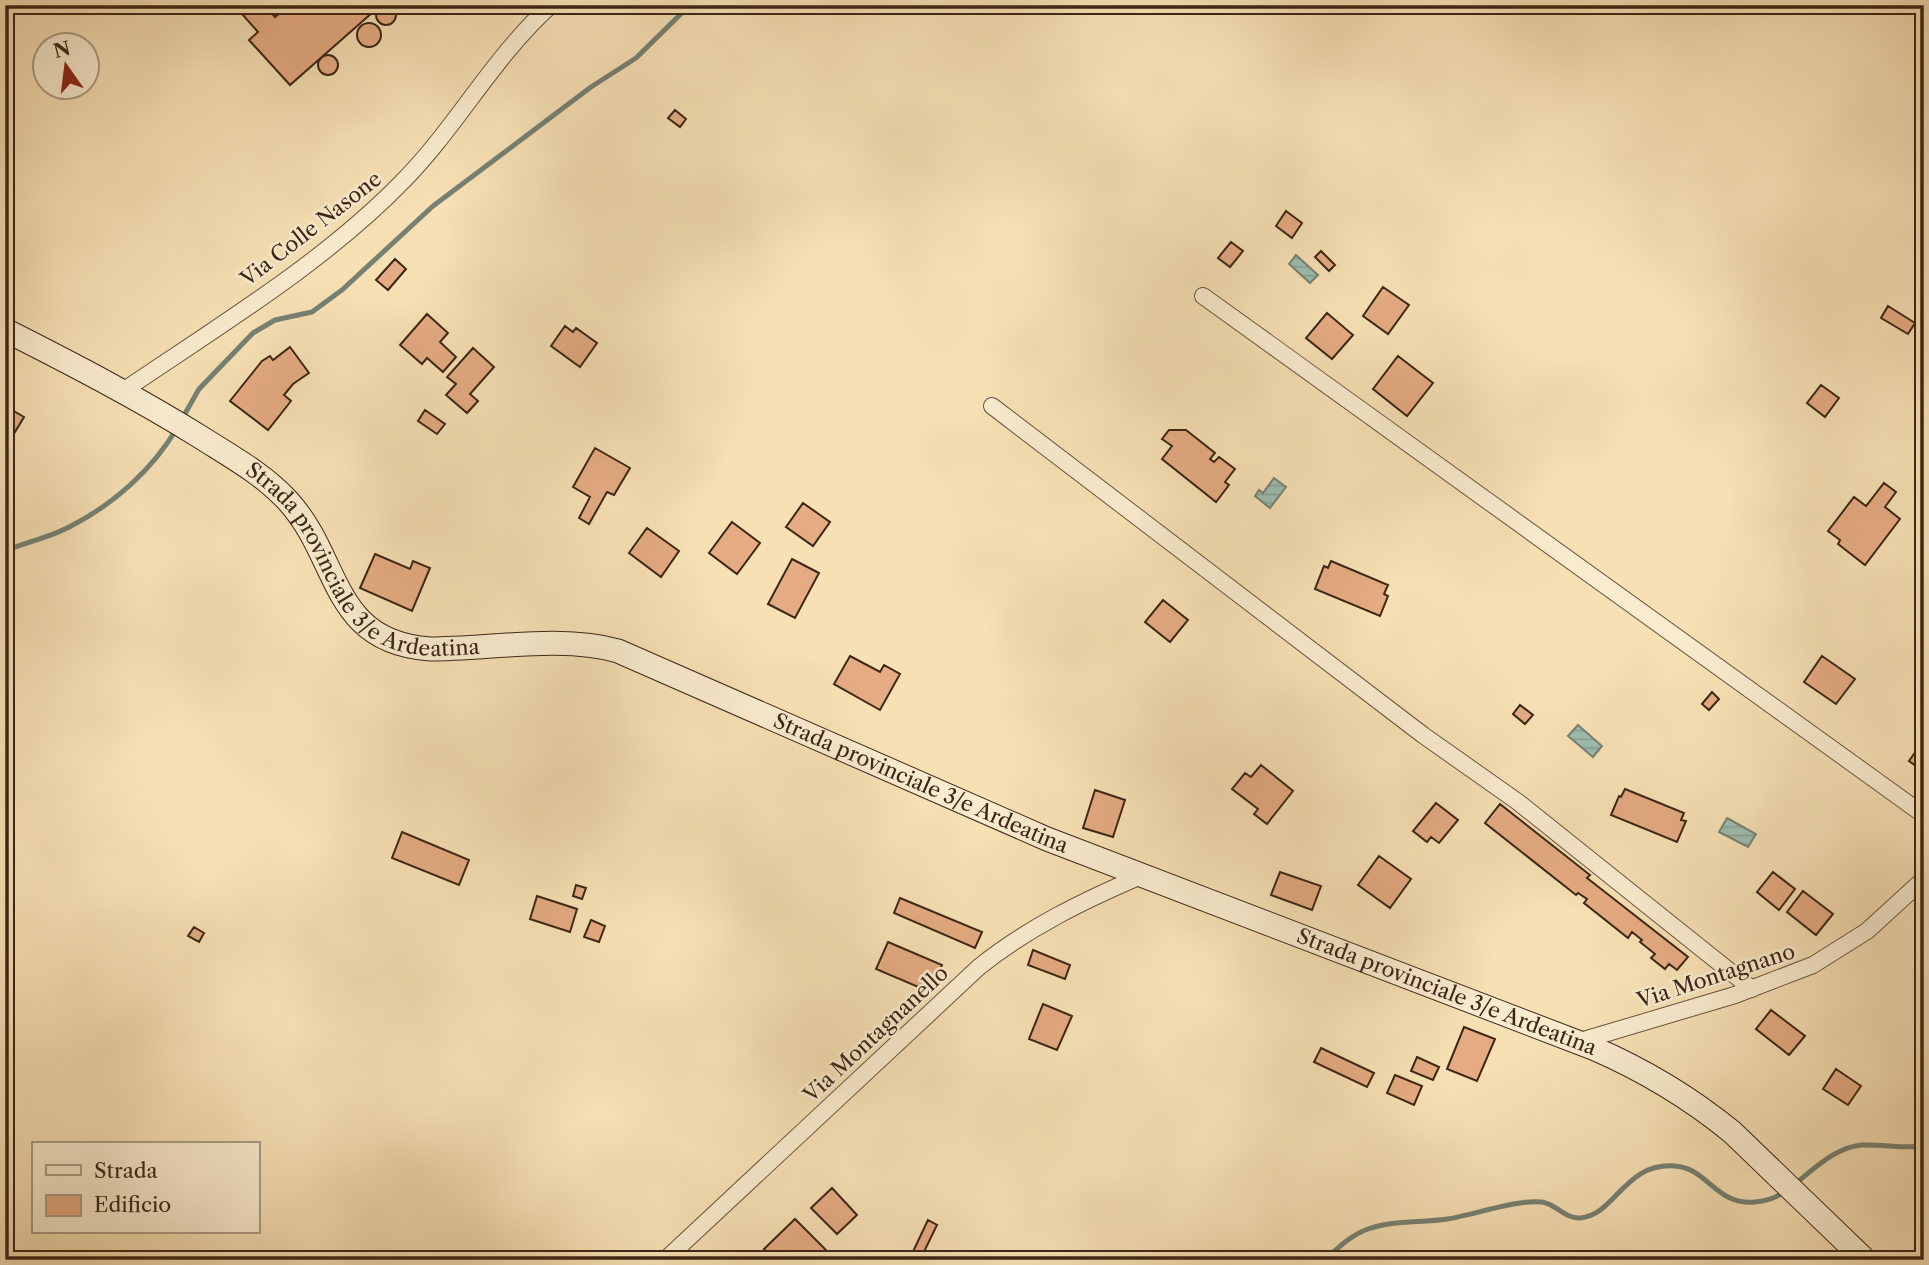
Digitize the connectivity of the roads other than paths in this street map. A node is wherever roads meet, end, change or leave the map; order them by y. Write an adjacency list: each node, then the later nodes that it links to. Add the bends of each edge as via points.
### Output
1 (551, 5): 4 (street, Via Colle Nasone, via 514,44 442,140 388,196 306,263)
2 (1203, 296): 6 (street)
3 (5, 330): 4 (main road, Strada provinciale 3/e Ardeatina)
4 (123, 391): 7 (main road, Strada provinciale 3/e Ardeatina, via 256,472 285,498 314,538 350,609 387,640 430,649 567,644 618,651 954,800)
5 (992, 406): 9 (street, via 1423,736 1518,802)
6 (1924, 815)
7 (1141, 876): 10 (main road, Strada provinciale 3/e Ardeatina); 11 (street, Via Montagnanello, via 1058,914 988,960)
8 (1924, 879): 9 (street, Via Montagnano, via 1843,948)
9 (1752, 989): 10 (street, Via Montagnano)
10 (1577, 1042): 12 (main road, Strada provinciale 3/e Ardeatina, via 1641,1070 1732,1132)
11 (665, 1260)
12 (1864, 1260)

